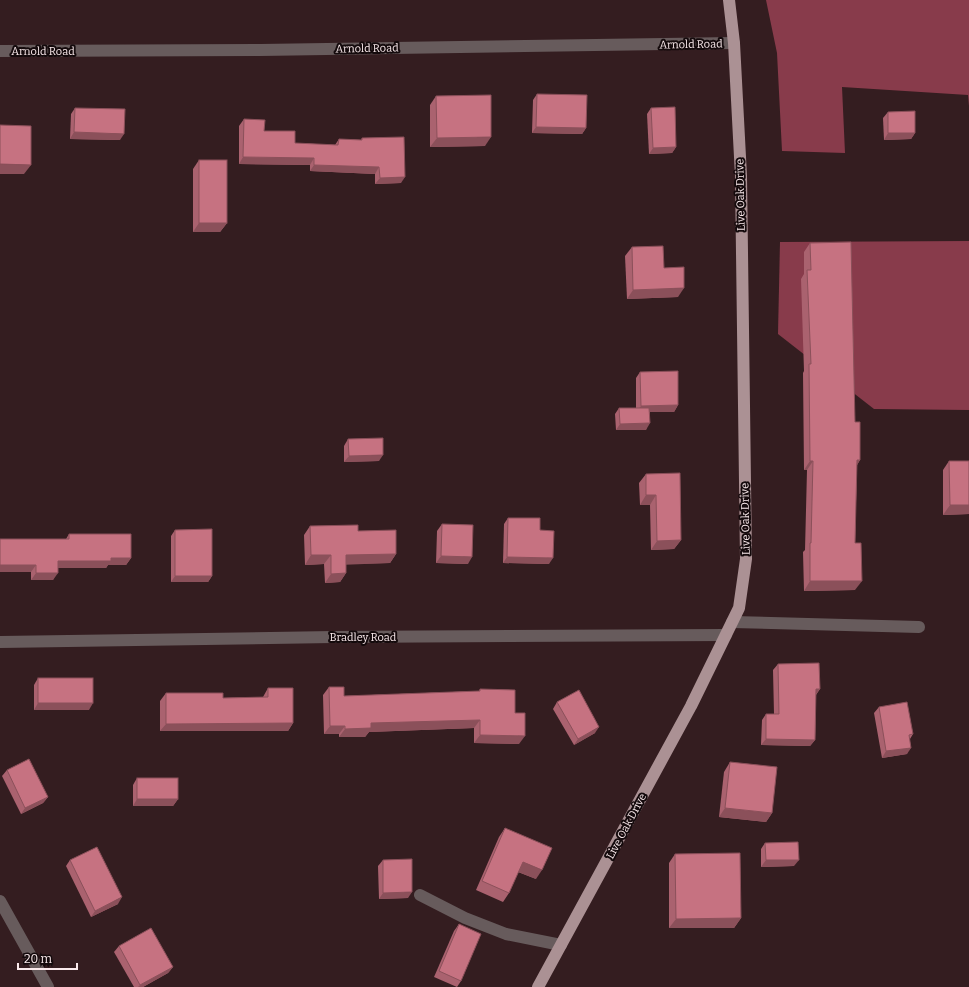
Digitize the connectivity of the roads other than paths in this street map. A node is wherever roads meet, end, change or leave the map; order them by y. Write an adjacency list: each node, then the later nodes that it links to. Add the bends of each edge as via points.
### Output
1 (729, 0): 2 (main road, Live Oak Drive)
2 (734, 43): 3 (street, Arnold Road); 4 (main road, Live Oak Drive, via 741,176 746,559 739,608)
3 (0, 51)
4 (732, 622): 5 (street); 6 (main road, Live Oak Drive)
5 (919, 627)
6 (726, 635): 7 (street, Bradley Road); 10 (main road, Live Oak Drive, via 691,706)
7 (0, 642)
8 (420, 895): 10 (street, via 465,918 506,934)
9 (0, 901): 11 (street)
10 (561, 945): 12 (main road, Live Oak Drive)
11 (48, 987)
12 (538, 987)

